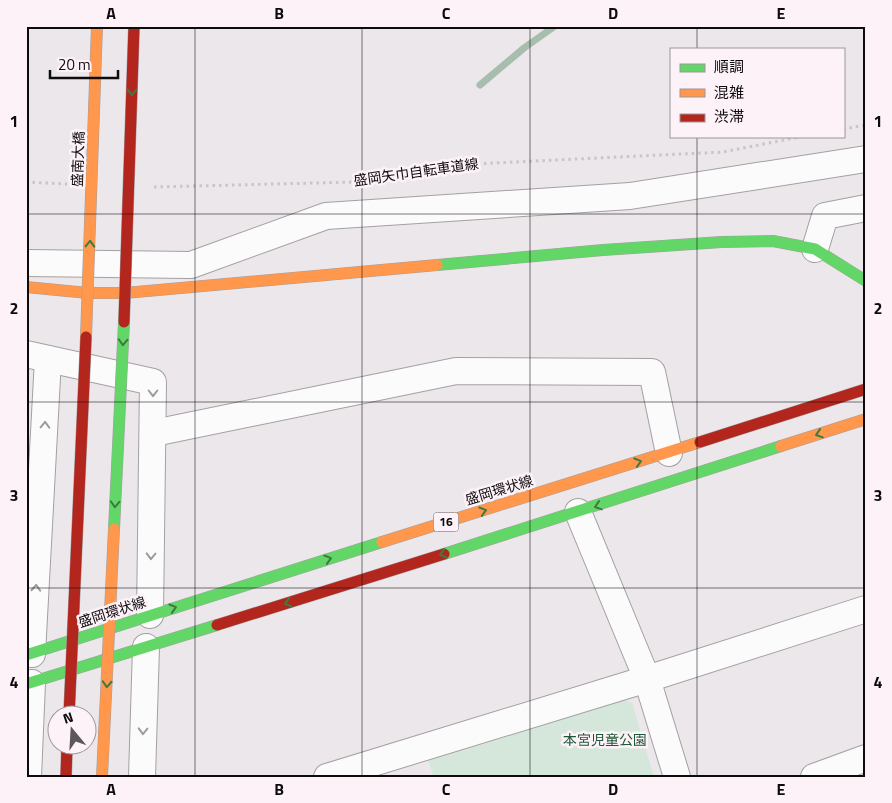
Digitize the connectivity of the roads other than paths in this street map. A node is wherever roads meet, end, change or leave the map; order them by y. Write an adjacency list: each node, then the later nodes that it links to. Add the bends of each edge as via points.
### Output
1 (97, 26): 9 (street, 盛南大橋, one-way to 1, bridge)
2 (134, 26): 10 (street, one-way to 10, bridge)
3 (866, 159): 6 (street, via 630,196 326,216 191,264)
4 (866, 208): 5 (street, via 825,216)
5 (815, 249): 7 (street); 10 (street, via 773,242 722,242)
6 (26, 263)
7 (866, 281)
8 (26, 287): 9 (street)
9 (88, 293): 10 (street); 24 (street, 盛南大橋, bridge)
10 (126, 293): 30 (street, one-way to 30, bridge)
11 (37, 357): 14 (street, one-way to 14, via 153,382); 16 (street, one-way to 11)
12 (866, 390): 15 (street, 盛岡環状線 / 16)
13 (866, 419): 17 (street, 16, one-way to 17)
14 (154, 433): 15 (street, via 456,372 652,372); 19 (street, one-way to 19)
15 (669, 452): 19 (street, 盛岡環状線 / 16, one-way to 15)
16 (35, 480): 21 (street, one-way to 16)
17 (578, 512): 20 (street, 16, one-way to 20); 22 (street)
18 (866, 609): 22 (street)
19 (150, 615): 21 (street, 盛岡環状線 / 16)
20 (146, 647): 23 (street, 16); 31 (street, one-way to 31)
21 (29, 654)
22 (647, 679): 32 (street); 33 (street)
23 (29, 684): 28 (street)
24 (69, 706)
25 (67, 756): 29 (street)
26 (866, 758): 27 (street)
27 (823, 775)
28 (28, 777)
29 (66, 777)
30 (102, 777)
31 (142, 777)
32 (327, 777)
33 (677, 777)

